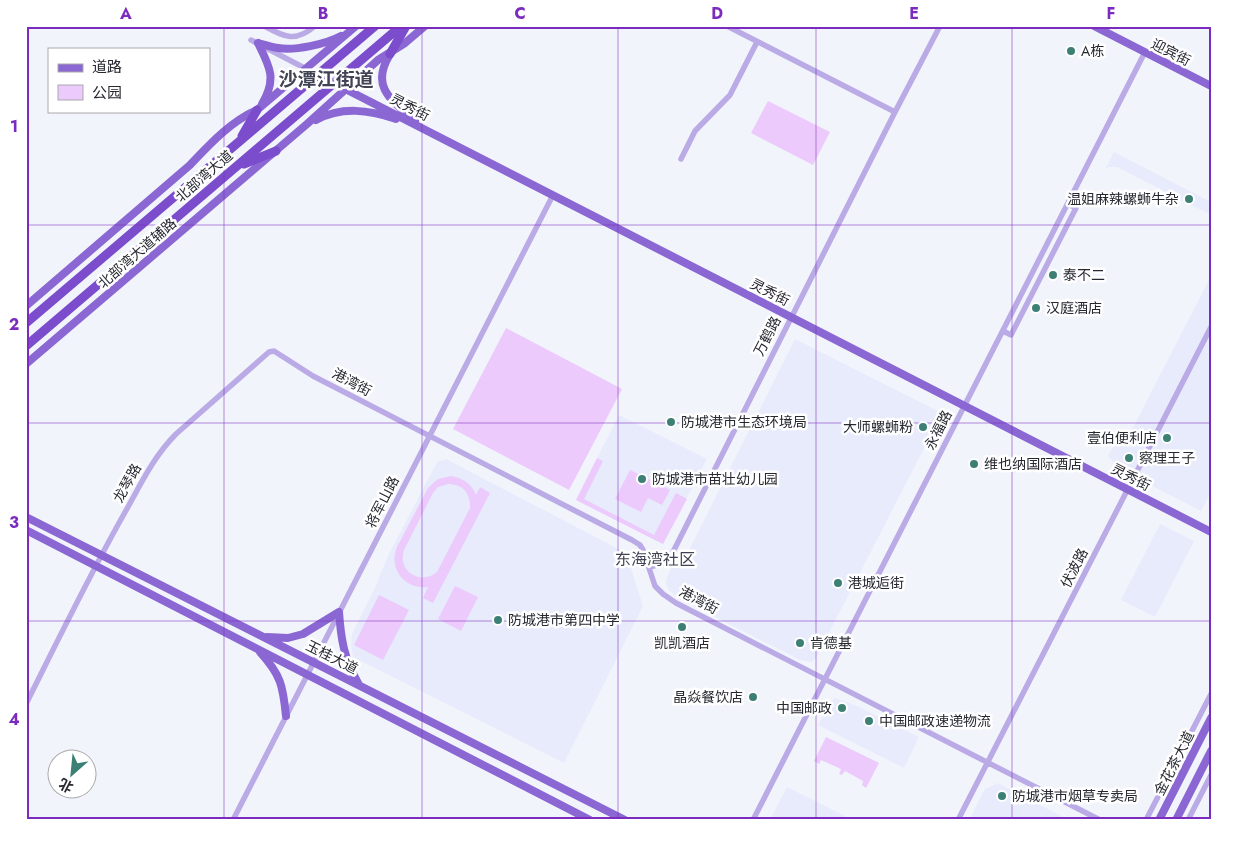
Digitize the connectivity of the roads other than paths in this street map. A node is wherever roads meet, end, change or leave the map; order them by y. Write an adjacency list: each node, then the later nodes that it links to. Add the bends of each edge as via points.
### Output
1 (264, 26): 2 (street, via 289,37 304,35)
2 (315, 26)
3 (375, 26): 16 (highway, 北部湾大道)
4 (401, 26): 17 (highway, 北部湾大道)
5 (406, 26): 14 (highway)
6 (425, 26): 14 (main road, 北部湾大道辅路)
7 (727, 26): 12 (street)
8 (940, 26): 21 (street, 万鹤路)
9 (1094, 26): 13 (main road, 迎宾街)
10 (355, 28): 11 (main road, via 314,45 280,48); 15 (main road)
11 (255, 41): 15 (street); 20 (main road, via 269,66 271,78 270,88)
12 (757, 42): 21 (street); 26 (street, via 730,95 696,131)
13 (1145, 52): 18 (main road, 迎宾街); 29 (street, 永福路)
14 (390, 54): 19 (main road, 北部湾大道辅路, via 378,60); 23 (main road, via 382,72 384,92)
15 (306, 68): 16 (street); 20 (main road)
16 (318, 74): 17 (main road, 灵秀街); 24 (highway, 北部湾大道)
17 (334, 83): 19 (main road, 灵秀街); 27 (highway, 北部湾大道)
18 (1211, 86)
19 (346, 89): 22 (main road, 北部湾大道辅路); 23 (main road, 灵秀街)
20 (257, 110): 24 (highway); 30 (main road, via 241,117)
21 (894, 112): 31 (street, 万鹤路)
22 (307, 124): 23 (main road, via 340,111 361,110); 25 (main road, 北部湾大道辅路)
23 (424, 129): 28 (main road, 灵秀街)
24 (238, 143): 32 (highway, 北部湾大道)
25 (276, 150): 27 (highway); 36 (main road, 北部湾大道辅路)
26 (682, 159)
27 (237, 166): 35 (highway, 北部湾大道)
28 (553, 195): 31 (main road, 灵秀街); 39 (street, 将军山路)
29 (1068, 204): 34 (street, 永福路); 34 (street, via 1076,208 1011,335)
30 (26, 306)
31 (791, 317): 38 (main road, 灵秀街); 46 (street, 万鹤路, via 673,552 662,564)
32 (26, 323)
33 (1211, 327): 40 (street, 伏波路)
34 (1003, 331): 38 (street, 永福路)
35 (26, 346)
36 (26, 364)
37 (313, 376): 39 (street, 港湾街); 44 (street, 龙琴路, via 269,352 166,444)
38 (965, 406): 40 (main road, 灵秀街); 52 (street, 永福路)
39 (429, 437): 46 (street, 港湾街, via 632,540 640,545); 47 (street, 将军山路)
40 (1128, 490): 43 (main road, 灵秀街); 59 (street, 伏波路)
41 (26, 517): 44 (main road, 玉桂大道)
42 (26, 530): 45 (main road, 玉桂大道)
43 (1211, 532)
44 (101, 555): 45 (street, 龙琴路); 48 (main road, 玉桂大道)
45 (95, 566): 49 (main road, 玉桂大道); 55 (street, 龙琴路)
46 (649, 567): 52 (street, 港湾街, via 655,586 663,594)
47 (339, 612): 48 (main road, via 303,634 288,638); 50 (street, 将军山路); 53 (main road, via 344,654)
48 (263, 636): 50 (main road, 玉桂大道)
49 (257, 649): 51 (main road, 玉桂大道); 56 (main road, via 272,665 280,680)
50 (314, 662): 51 (street, 将军山路); 53 (main road, 玉桂大道)
51 (307, 674): 56 (street, 将军山路); 62 (main road, 玉桂大道)
52 (825, 679): 59 (street, 港湾街); 64 (street, 永福路)
53 (359, 685): 63 (main road, 玉桂大道)
54 (1211, 694): 67 (street)
55 (27, 702)
56 (286, 716): 61 (street, 将军山路)
57 (1211, 718): 68 (main road, 金花茶大道)
58 (1211, 751): 69 (main road, 金花茶大道)
59 (987, 762): 65 (street, 伏波路); 66 (street, 港湾街)
60 (1211, 775): 70 (street)
61 (233, 820)
62 (590, 820)
63 (625, 820)
64 (753, 820)
65 (958, 820)
66 (1100, 820)
67 (1146, 820)
68 (1158, 820)
69 (1176, 820)
70 (1188, 820)

